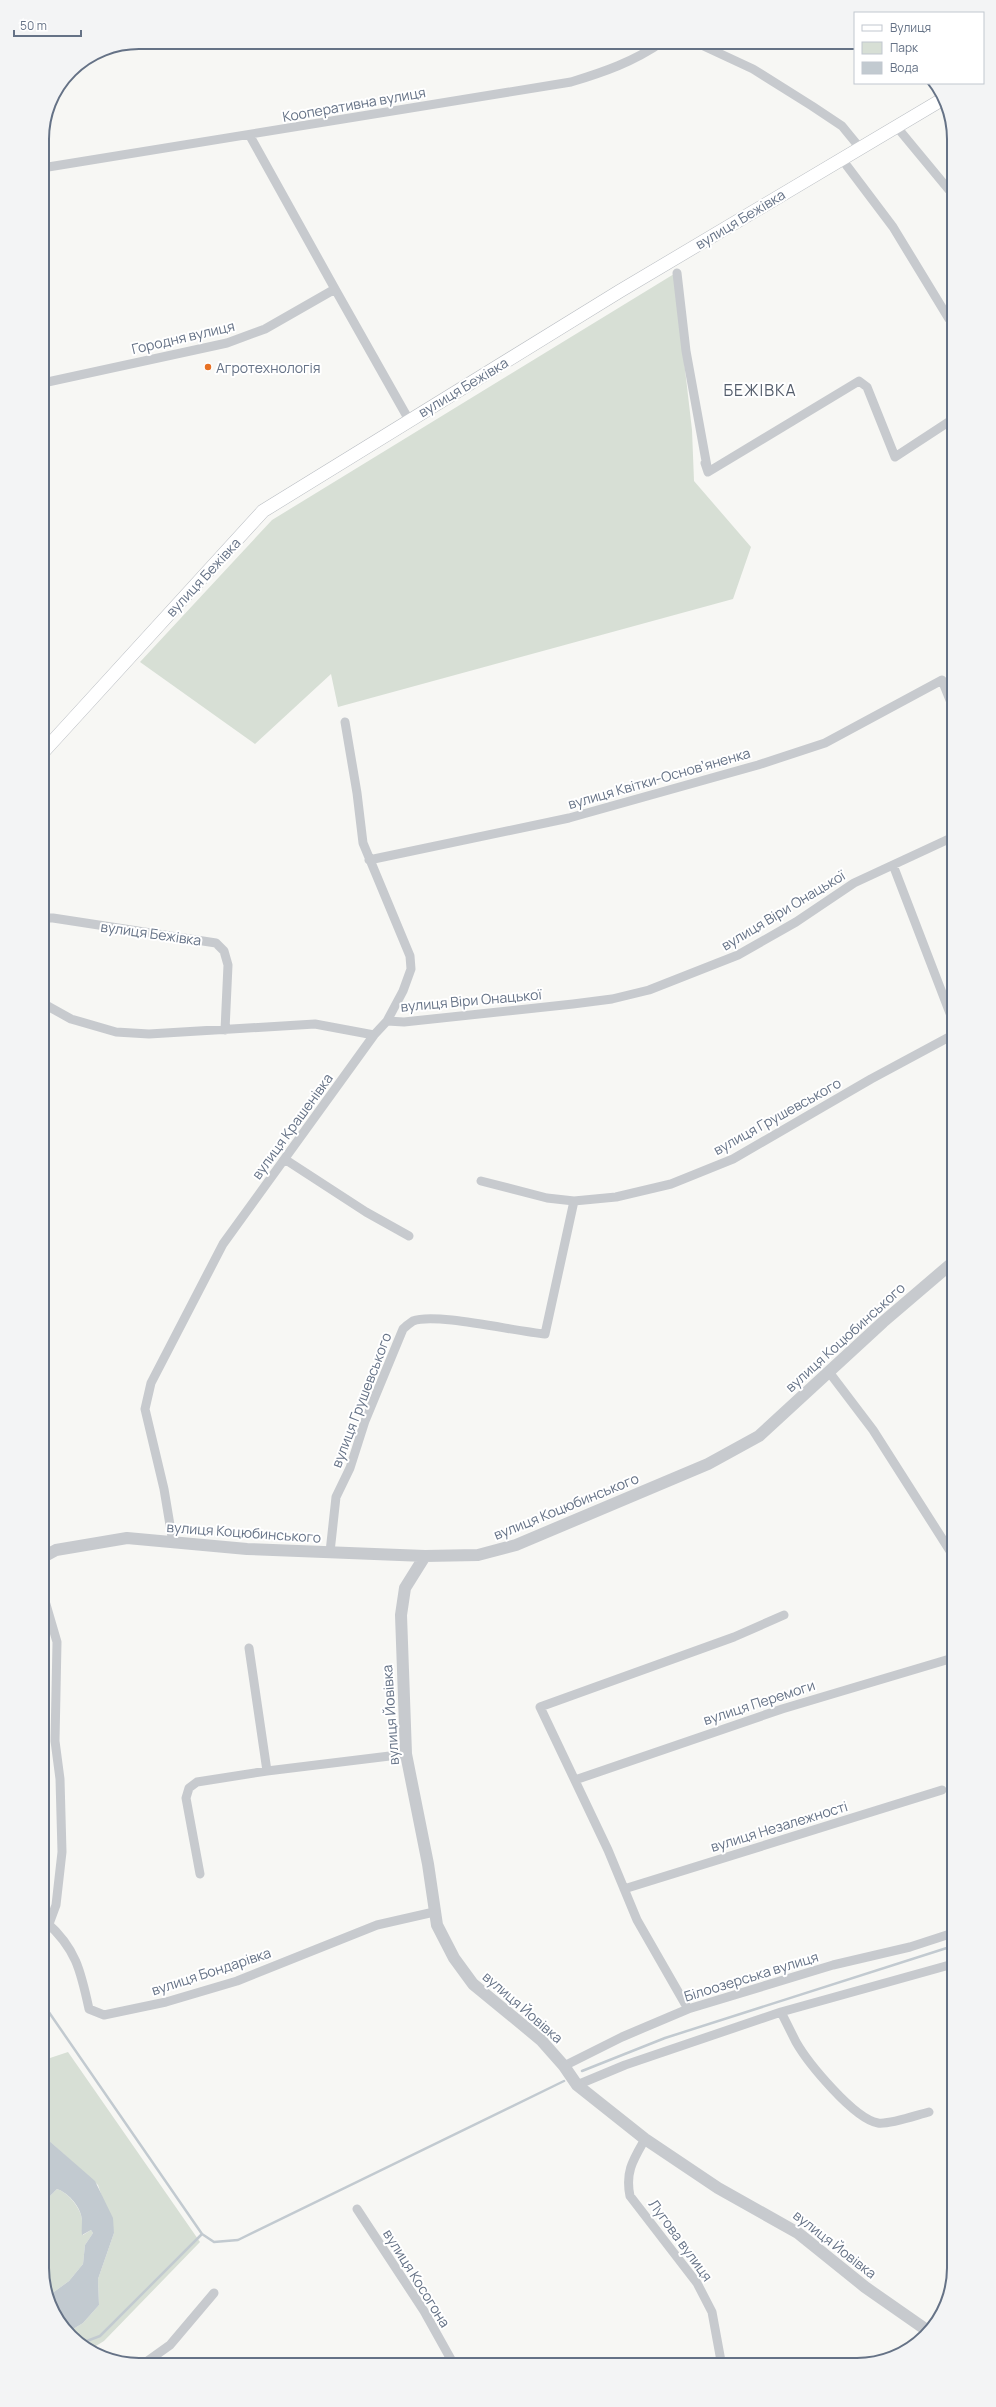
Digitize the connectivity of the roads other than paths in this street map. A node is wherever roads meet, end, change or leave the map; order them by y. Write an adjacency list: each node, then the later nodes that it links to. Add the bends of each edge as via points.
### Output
1 (652, 49): 5 (street, Кооперативна вулиця, via 610,70 571,82)
2 (710, 49): 6 (street, via 753,69 812,106 842,126)
3 (939, 101): 4 (main road, вулиця Бежівка)
4 (896, 126): 6 (main road, вулиця Бежівка); 9 (street)
5 (250, 136): 8 (street, Кооперативна вулиця); 11 (street)
6 (860, 148): 7 (main road, вулиця Бежівка)
7 (841, 158): 12 (street, via 894,227); 14 (main road, вулиця Бежівка)
8 (49, 167)
9 (947, 188)
10 (678, 273): 15 (street, via 686,351 707,467 859,381 867,387 895,457)
11 (335, 289): 13 (street, Городня вулиця, via 265,329 227,343); 14 (street)
12 (947, 316)
13 (49, 382)
14 (409, 420): 18 (main road, вулиця Бежівка, via 264,511)
15 (947, 423)
16 (947, 692): 20 (street, вулиця Квітки-Основʼяненка, via 942,680 825,743 758,765 569,818)
17 (345, 722): 20 (street, вулиця Крашенівка, via 363,843)
18 (49, 746)
19 (947, 840): 21 (street, вулиця Віри Онацької)
20 (369, 860): 25 (street, вулиця Крашенівка, via 410,956 411,969 408,981)
21 (892, 865): 23 (street); 25 (street, вулиця Віри Онацької, via 854,883 796,922 738,955 649,990 612,999 572,1004 404,1022)
22 (49, 918): 26 (street, вулиця Бежівка, via 216,943 224,950 228,965)
23 (947, 1006)
24 (49, 1007): 26 (street, via 71,1019 116,1032 149,1034)
25 (387, 1021): 27 (street, вулиця Крашенівка)
26 (224, 1030): 27 (street, via 315,1024)
27 (374, 1035): 29 (street, вулиця Крашенівка)
28 (947, 1038): 31 (street, вулиця Грушевського, via 733,1159 671,1184 616,1197)
29 (286, 1160): 32 (street); 35 (street, вулиця Крашенівка, via 224,1244 151,1383 146,1409)
30 (480, 1181): 31 (street, via 547,1198)
31 (574, 1201): 37 (street, вулиця Грушевського, via 545,1334 425,1319 413,1321 404,1329 336,1498)
32 (409, 1236)
33 (947, 1267): 34 (street, вулиця Коцюбинського)
34 (829, 1372): 36 (street, via 873,1430); 39 (street, вулиця Коцюбинського, via 759,1436 708,1464 516,1545 478,1555)
35 (173, 1543): 37 (street, вулиця Коцюбинського); 38 (street, вулиця Коцюбинського, via 127,1538 56,1550)
36 (947, 1546)
37 (330, 1552): 39 (street, вулиця Коцюбинського)
38 (49, 1554)
39 (424, 1556): 44 (street, вулиця Йовівка, via 405,1588 400,1615)
40 (49, 1612): 51 (street, via 57,1642 55,1741 60,1779 62,1852 56,1905)
41 (784, 1615): 46 (street, via 734,1637 540,1707)
42 (249, 1648): 45 (street)
43 (947, 1660): 46 (street, вулиця Перемоги, via 774,1711)
44 (406, 1754): 45 (street); 50 (street, вулиця Йовівка, via 428,1864)
45 (267, 1770): 48 (street, via 197,1782 189,1788 186,1798)
46 (575, 1780): 49 (street)
47 (942, 1790): 49 (street, вулиця Незалежності)
48 (200, 1874)
49 (624, 1889): 55 (street, via 637,1920)
50 (434, 1912): 52 (street, вулиця Бондарівка, via 377,1925 237,1981 166,2002 104,2015 89,2009 76,1958 62,1937); 57 (street, вулиця Йовівка, via 444,1940 468,1978 541,2040)
51 (49, 1919)
52 (49, 1925)
53 (947, 1935): 55 (street, Білоозерська вулиця, via 910,1947 834,1965)
54 (947, 1966): 56 (street)
55 (688, 2009): 57 (street, Білоозерська вулиця, via 622,2037)
56 (782, 2012): 58 (street, via 619,2067); 59 (street, via 796,2042 812,2065 845,2101 868,2120 879,2123)
57 (564, 2066): 58 (street, вулиця Йовівка)
58 (577, 2085): 60 (street, вулиця Йовівка)
59 (929, 2112)
60 (645, 2139): 63 (street, вулиця Йовівка, via 718,2188 798,2233 865,2287); 66 (street, Лугова вулиця, via 631,2164 627,2181 630,2196 697,2283 712,2312)
61 (357, 2209): 65 (street, вулиця Косогона, via 424,2311)
62 (214, 2293): 64 (street, via 170,2345)
63 (924, 2328)
64 (152, 2358)
65 (450, 2358)
66 (720, 2358)

